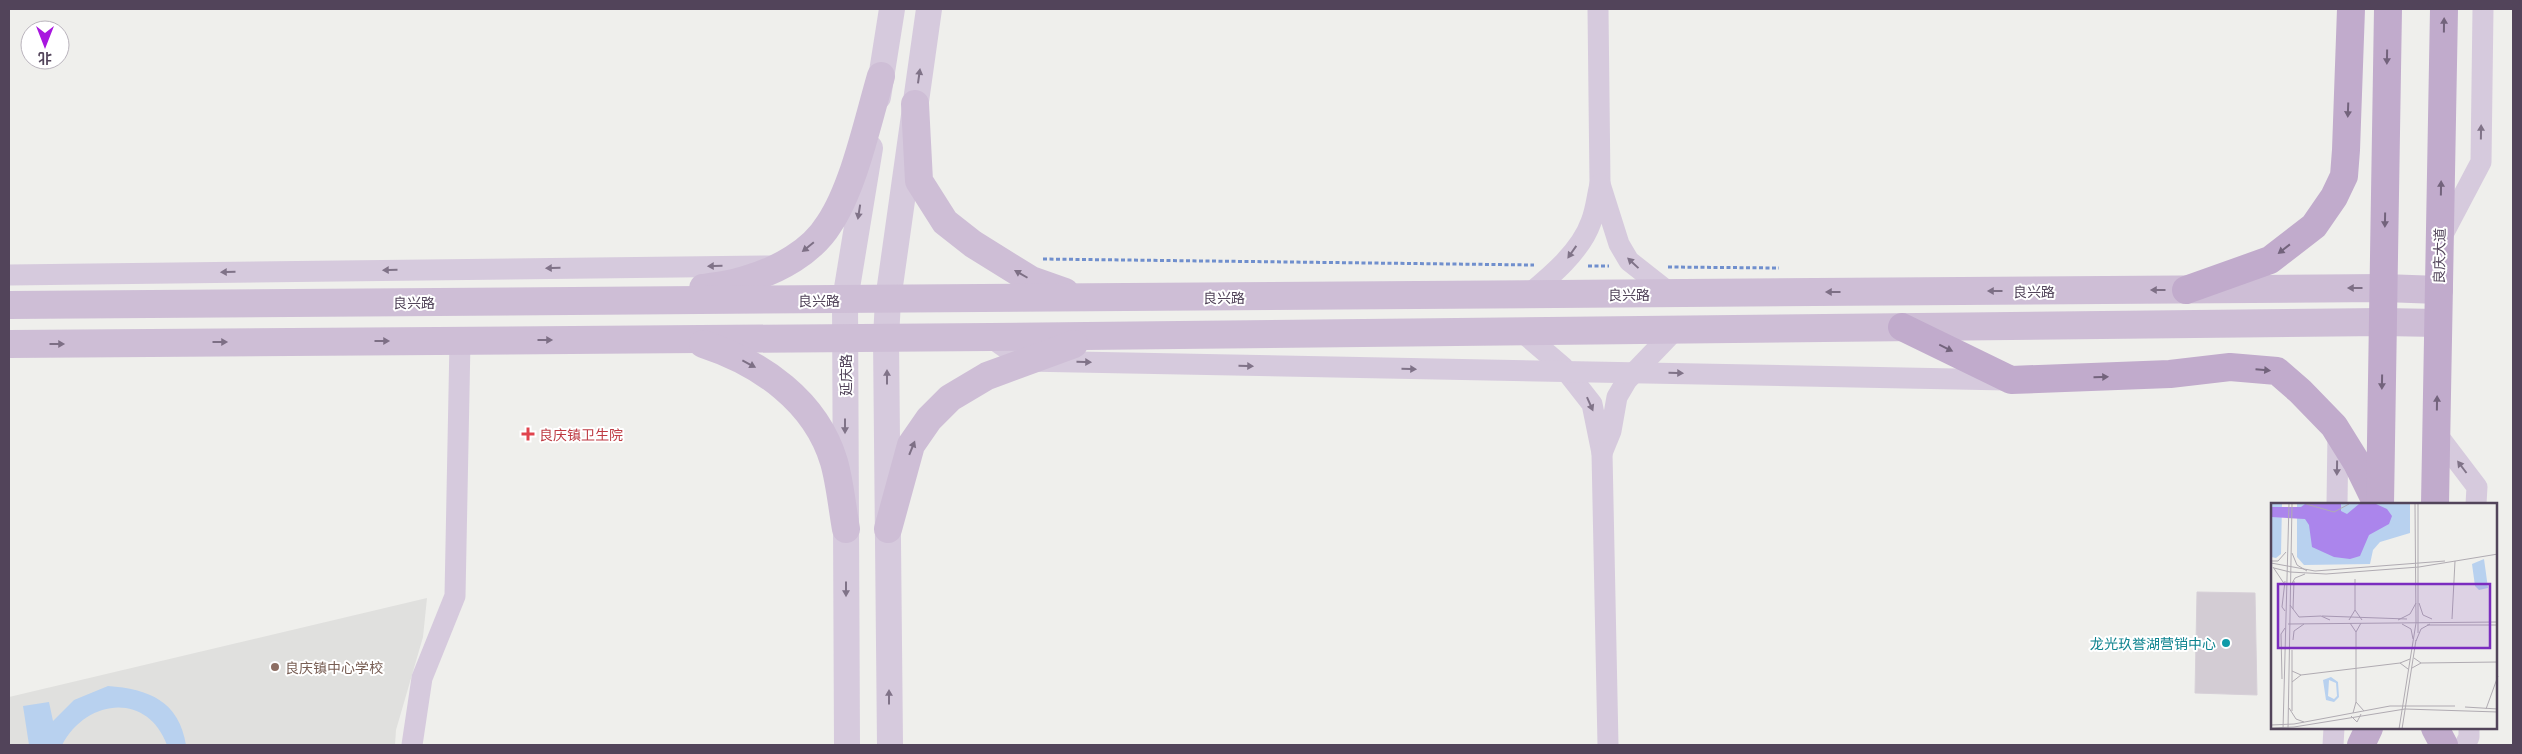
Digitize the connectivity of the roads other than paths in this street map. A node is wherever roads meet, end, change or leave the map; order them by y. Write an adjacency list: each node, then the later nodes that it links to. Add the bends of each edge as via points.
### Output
1 (892, 9): 8 (street, 延庆路)
2 (929, 9): 9 (street, one-way to 2)
3 (1598, 9): 10 (street)
4 (2351, 9): 15 (main road, one-way to 15, via 2344,176 2334,198 2314,226 2270,260)
5 (2388, 9): 14 (main road, one-way to 14)
6 (2444, 9): 11 (main road, 良庆大道, one-way to 6)
7 (2483, 9): 11 (street, one-way to 7, via 2481,162)
8 (881, 76): 12 (main road, one-way to 12, via 845,195 829,225 811,246); 20 (street, 延庆路, one-way to 20)
9 (915, 104): 19 (main road, one-way to 9, via 1031,280 980,249 945,222 919,181); 21 (street)
10 (1600, 184): 17 (street, one-way to 10, via 1629,261 1619,244); 18 (street, one-way to 18, via 1591,223 1574,250 1557,272)
11 (2440, 241): 16 (main road, 良庆大道)
12 (782, 266): 13 (street, one-way to 13); 22 (main road, via 747,280)
13 (9, 275)
14 (2384, 288): 15 (main road, 良兴路, one-way to 15); 16 (main road, 良兴路); 24 (main road)
15 (2186, 290): 17 (main road, 良兴路, one-way to 17)
16 (2439, 290): 25 (main road, 良庆大道)
17 (1671, 294): 18 (main road, 良兴路)
18 (1528, 295): 19 (main road, 良兴路)
19 (1083, 298): 21 (main road, 良兴路)
20 (845, 300): 21 (main road, 良兴路); 22 (main road, 良兴路); 31 (street, 延庆路)
21 (888, 300): 32 (street)
22 (626, 301): 23 (main road, 良兴路)
23 (9, 305)
24 (2383, 322): 25 (main road); 26 (main road); 44 (main road, one-way to 44)
25 (2438, 323): 41 (main road, 良庆大道, one-way to 25)
26 (1902, 327): 27 (main road); 39 (main road, one-way to 39)
27 (1676, 329): 28 (main road); 38 (street)
28 (1521, 331): 29 (main road); 37 (street)
29 (1097, 336): 30 (main road); 36 (main road)
30 (990, 337): 32 (main road); 36 (street)
31 (845, 338): 32 (main road); 33 (main road); 49 (street, 延庆路, one-way to 49)
32 (886, 338): 48 (street, one-way to 32)
33 (688, 339): 34 (main road, one-way to 33); 49 (main road, one-way to 49, via 723,351 758,369 794,395 818,423 834,462)
34 (460, 340): 35 (main road, one-way to 34); 56 (street, via 455,596 422,678)
35 (9, 344)
36 (1024, 361): 37 (street, one-way to 37); 48 (main road, one-way to 36, via 912,445 929,419 950,398 986,376)
37 (1567, 372): 38 (street); 42 (street, one-way to 42, via 1592,404)
38 (1633, 373): 39 (street, one-way to 39); 42 (street, via 1617,397 1611,431)
39 (2011, 380): 40 (main road, one-way to 40, via 2170,374 2230,367 2277,372 2300,391)
40 (2338, 433): 43 (street, one-way to 43); 45 (main road)
41 (2436, 433): 46 (main road, 良庆大道); 47 (street, one-way to 41, via 2477,487)
42 (1602, 453): 59 (street)
43 (2337, 503)
44 (2378, 503)
45 (2378, 503)
46 (2435, 503)
47 (2476, 503)
48 (888, 528): 58 (street, one-way to 48)
49 (846, 530): 57 (street, 延庆路, one-way to 57)
50 (2334, 729): 60 (street)
51 (2369, 729): 61 (main road)
52 (2377, 729): 62 (main road)
53 (2433, 729): 63 (main road)
54 (2434, 729): 64 (main road)
55 (2469, 729): 65 (street)
56 (412, 745)
57 (847, 745)
58 (890, 745)
59 (1608, 745)
60 (2333, 745)
61 (2361, 745)
62 (2377, 745)
63 (2431, 745)
64 (2444, 745)
65 (2465, 745)

